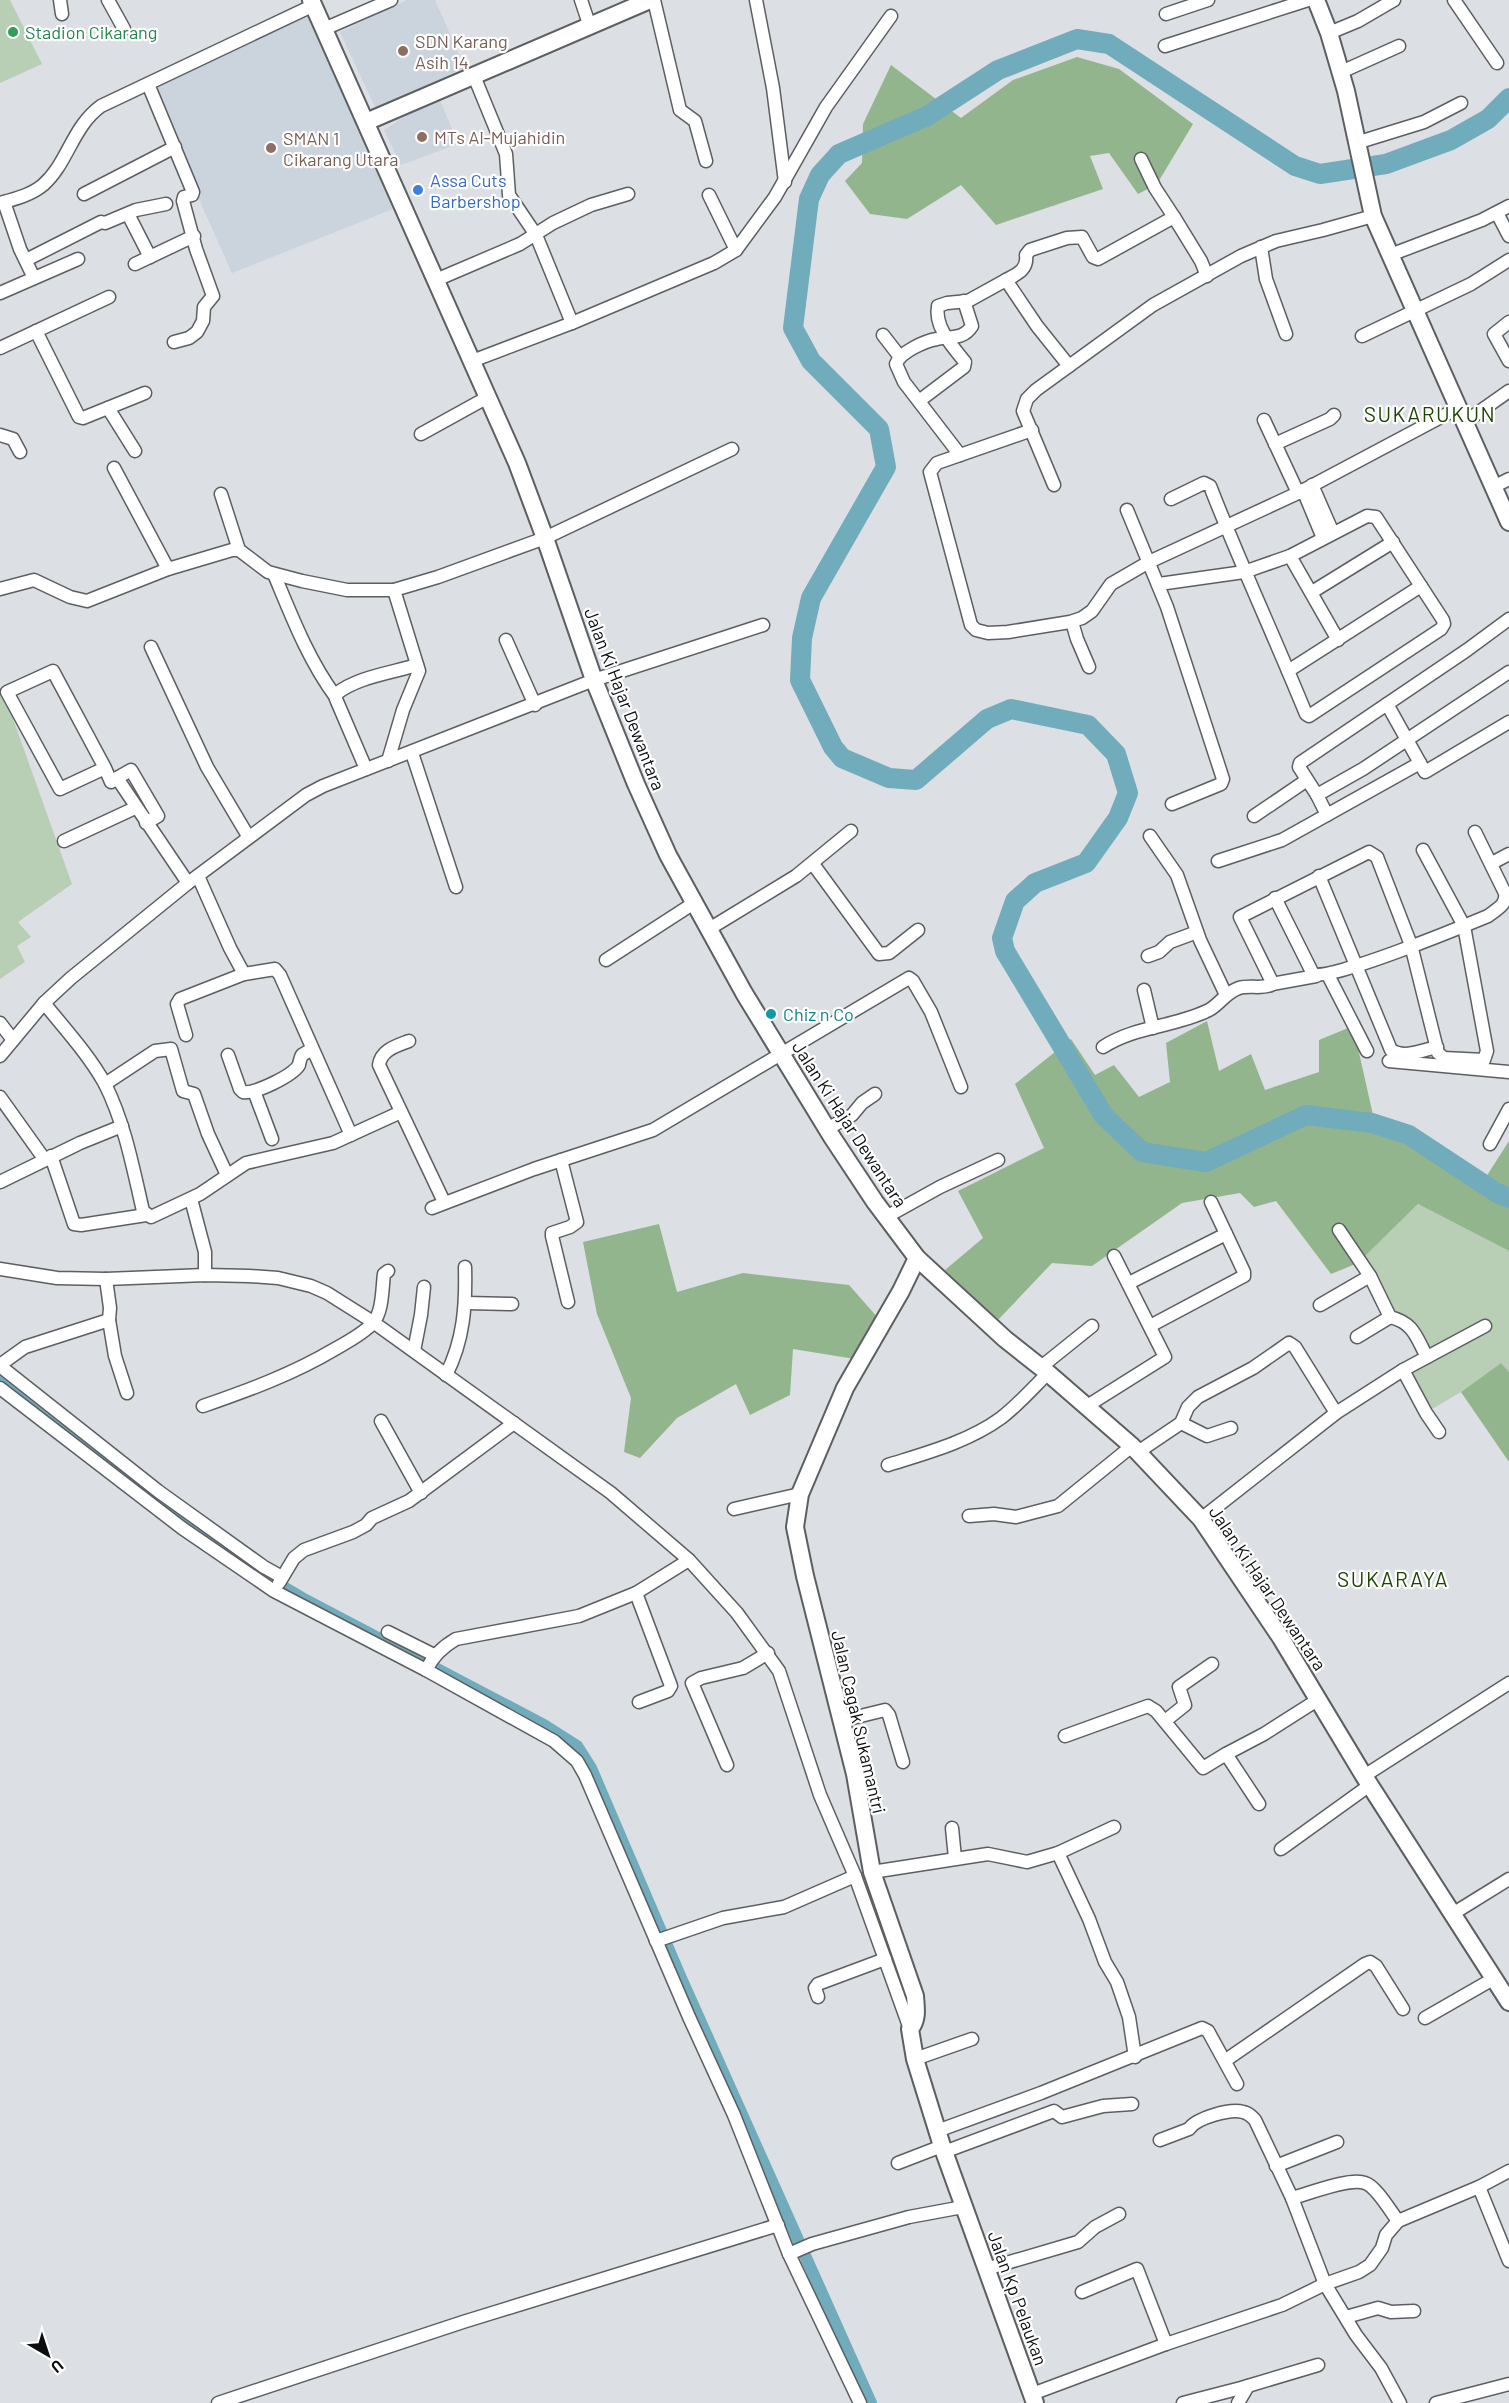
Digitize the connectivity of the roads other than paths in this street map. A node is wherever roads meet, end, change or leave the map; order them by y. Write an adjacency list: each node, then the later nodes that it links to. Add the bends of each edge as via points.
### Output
1 (60, 0): 13 (street)
2 (108, 0): 17 (street)
3 (390, 0): 18 (street)
4 (581, 0): 16 (street)
5 (756, 0): 32 (street, via 774,88)
6 (1208, 0): 14 (street)
7 (1308, 0): 20 (street)
8 (1316, 0): 19 (main road)
9 (1394, 0): 19 (street)
10 (1454, 0): 22 (street)
11 (647, 1): 16 (main road); 31 (street, via 680,110 695,121)
12 (313, 3): 18 (main road, Jalan Ki Hajar Dewantara); 25 (street)
13 (62, 14)
14 (1166, 14)
15 (891, 16): 32 (street, via 826,107)
16 (590, 27): 24 (main road)
17 (124, 29)
18 (324, 29): 27 (main road, Jalan Ki Hajar Dewantara)
19 (1329, 33): 23 (main road)
20 (1165, 46)
21 (1399, 46): 23 (street)
22 (1497, 63)
23 (1341, 72): 29 (main road)
24 (474, 76): 27 (main road); 43 (street, via 506,154 509,195)
25 (148, 84): 28 (street); 36 (street, via 88,116 44,184 28,195)
26 (1461, 103): 29 (street, via 1424,122)
27 (366, 122): 56 (main road, Jalan Ki Hajar Dewantara)
28 (175, 147): 33 (street); 44 (street, via 193,192 183,201)
29 (1357, 147): 41 (main road)
30 (1141, 159): 42 (street)
31 (706, 160)
32 (784, 182): 47 (street)
33 (84, 194)
34 (628, 194): 43 (street, via 591,205)
35 (709, 195): 47 (street)
36 (2, 203): 50 (street)
37 (166, 204): 40 (street)
38 (1509, 206): 39 (street)
39 (1497, 213): 45 (street); 48 (street)
40 (128, 214): 49 (street); 50 (street, via 101,222)
41 (1373, 216): 46 (street); 48 (main road)
42 (1174, 217): 54 (street); 57 (street, via 1098,259 1082,237 1037,247 1027,252 1023,270)
43 (536, 235): 56 (street); 63 (street)
44 (194, 236): 49 (street); 69 (street, via 213,296 204,307 197,332)
45 (1509, 236)
46 (1261, 247): 54 (street); 65 (street, via 1266,279)
47 (736, 249): 63 (street, via 714,263)
48 (1390, 255): 61 (main road)
49 (150, 257): 53 (street)
50 (26, 260): 55 (street)
51 (78, 260): 55 (street)
52 (1509, 260): 61 (street)
53 (135, 264)
54 (1207, 276): 74 (street, via 1131,319)
55 (34, 278): 58 (street)
56 (436, 280): 72 (main road, Jalan Ki Hajar Dewantara)
57 (1006, 280): 60 (street); 74 (street)
58 (0, 292)
59 (109, 297): 64 (street)
60 (964, 301): 68 (street, via 971,328 958,338); 68 (street, via 938,306 936,313)
61 (1415, 312): 67 (street); 81 (main road)
62 (1509, 322): 73 (street, via 1494,334)
63 (572, 323): 72 (street)
64 (36, 331): 70 (street); 79 (street, via 79,417)
65 (1286, 334)
66 (883, 335): 71 (street)
67 (1362, 336)
68 (947, 338): 71 (street, via 930,341); 78 (street, via 964,367)
69 (174, 342)
70 (0, 348)
71 (900, 357): 78 (street, via 897,369)
72 (472, 361): 77 (main road, Jalan Ki Hajar Dewantara)
73 (1509, 361)
74 (1069, 366): 83 (street, via 1027,399 1023,411)
75 (1509, 391): 81 (street)
76 (145, 393): 79 (street)
77 (488, 397): 84 (street); 102 (main road, Jalan Ki Hajar Dewantara)
78 (919, 401): 90 (street)
79 (108, 408): 88 (street)
80 (1334, 415): 86 (street)
81 (1461, 415): 94 (main road); 95 (street)
82 (1264, 420): 86 (street)
83 (1032, 430): 90 (street); 93 (street)
84 (421, 434)
85 (0, 435): 89 (street, via 13,439)
86 (1275, 444): 95 (street)
87 (732, 449): 102 (street)
88 (135, 451)
89 (20, 452)
90 (960, 455): 116 (street, via 934,464 930,472 971,625 988,633)
91 (114, 468): 107 (street)
92 (1509, 479): 94 (street)
93 (1054, 485)
94 (1493, 488): 99 (main road)
95 (1304, 489): 100 (street); 101 (street)
96 (221, 494): 104 (street)
97 (1171, 499): 100 (street, via 1207,483)
98 (1127, 510): 106 (street)
99 (1509, 522)
100 (1226, 528): 106 (street); 108 (street)
101 (1328, 535): 103 (street, via 1373,515); 105 (street)
102 (545, 538): 113 (street); 125 (main road, Jalan Ki Hajar Dewantara)
103 (1393, 542): 111 (street); 114 (street)
104 (239, 550): 107 (street); 109 (street)
105 (1290, 556): 108 (street); 114 (street)
106 (1149, 562): 110 (street); 116 (street, via 1111,584 1092,611)
107 (168, 569): 112 (street, via 87,601 34,580)
108 (1244, 572): 110 (street); 123 (street)
109 (274, 574): 113 (street, via 347,590); 126 (street, via 302,640)
110 (1159, 584): 139 (street, via 1223,778 1221,784)
111 (1421, 586): 119 (street); 123 (street, via 1443,620 1441,629 1314,714 1306,714)
112 (0, 589)
113 (394, 590): 121 (street)
114 (1312, 592): 119 (street)
115 (1509, 619): 127 (street)
116 (1072, 622): 122 (street)
117 (764, 625): 125 (street)
118 (506, 640): 128 (street)
119 (1338, 640): 123 (street)
120 (151, 647): 146 (street, via 207,767)
121 (417, 665): 126 (street, via 368,678); 132 (street, via 419,674)
122 (1089, 667)
123 (1288, 671)
124 (1509, 672): 130 (street)
125 (594, 680): 128 (street); 158 (main road, Jalan Ki Hajar Dewantara, via 668,855)
126 (335, 696): 135 (street)
127 (1387, 704): 130 (street); 137 (street, via 1300,763)
128 (535, 705): 131 (street)
129 (1509, 722): 133 (street, via 1425,772)
130 (1407, 740): 133 (street); 138 (street)
131 (412, 753): 132 (street); 156 (street)
132 (388, 761): 135 (street)
133 (1420, 764): 141 (street)
134 (105, 768): 134 (street, via 53,671 7,692 60,789); 136 (street, via 111,782)
135 (366, 769): 146 (street, via 306,795)
136 (117, 778): 140 (street); 143 (street, via 131,770 158,816)
137 (1307, 780): 138 (street); 142 (street)
138 (1317, 795): 141 (street)
139 (1172, 804)
140 (135, 808): 143 (street); 148 (street)
141 (1327, 815): 151 (street, via 1282,840)
142 (1254, 816)
143 (146, 823): 155 (street)
144 (851, 831): 153 (street)
145 (1475, 832): 152 (street)
146 (249, 836): 155 (street)
147 (1149, 836): 162 (street, via 1177,874)
148 (64, 841)
149 (1423, 850): 159 (street)
150 (1509, 854): 152 (street)
151 (1218, 861)
152 (1492, 863): 159 (street, via 1506,899 1488,916)
153 (813, 864): 160 (street); 161 (street, via 879,954 889,953)
154 (1319, 876): 157 (street); 163 (street, via 1365,852 1377,857); 166 (street)
155 (193, 879): 167 (street); 172 (street)
156 (456, 887)
157 (1275, 898): 168 (street, via 1311,972); 169 (street, via 1240,920)
158 (694, 903): 160 (main road, Jalan Ki Hajar Dewantara); 165 (street)
159 (1464, 926): 163 (street); 179 (street, via 1486,1058 1443,1058)
160 (709, 929): 182 (main road, Jalan Ki Hajar Dewantara)
161 (918, 930)
162 (1197, 932): 164 (street); 171 (street)
163 (1411, 945): 166 (street); 179 (street)
164 (1148, 956)
165 (606, 960)
166 (1356, 965): 168 (street); 179 (street, via 1391,1050 1408,1054)
167 (244, 975): 175 (street, via 177,1001); 180 (street, via 277,971)
168 (1322, 976): 169 (street); 181 (street)
169 (1272, 984): 171 (street, via 1239,988)
170 (1143, 990): 174 (street)
171 (1227, 995): 174 (street, via 1209,1010)
172 (45, 1003): 176 (street); 187 (street)
173 (0, 1023): 176 (street)
174 (1153, 1028): 178 (street, via 1124,1034)
175 (186, 1035)
176 (13, 1040): 184 (street)
177 (409, 1041): 193 (street, via 386,1052 379,1061)
178 (1103, 1047)
179 (1437, 1047)
180 (312, 1049): 189 (street, via 302,1055 293,1070); 196 (street)
181 (1367, 1051)
182 (782, 1054): 188 (street, via 909,978 931,1012); 195 (main road, Jalan Ki Hajar Dewantara); 200 (street, via 653,1130)
183 (228, 1055): 189 (street, via 240,1089)
184 (0, 1056)
185 (1389, 1061): 186 (street)
186 (1509, 1072)
187 (105, 1084): 194 (street); 202 (street, via 155,1051 171,1048 183,1091 194,1094)
188 (961, 1087)
189 (254, 1091): 197 (street)
190 (875, 1094): 195 (street, via 852,1115)
191 (0, 1097): 199 (street)
192 (1509, 1109): 198 (street)
193 (400, 1112): 196 (street); 200 (street, via 438,1205)
194 (122, 1126): 199 (street); 206 (street)
195 (827, 1128): 207 (main road, Jalan Ki Hajar Dewantara)
196 (351, 1135): 202 (street, via 333,1143 246,1163)
197 (272, 1139)
198 (1490, 1144)
199 (48, 1158): 203 (street); 206 (street, via 74,1224)
200 (561, 1160): 220 (street, via 577,1222 552,1233)
201 (998, 1161): 207 (street)
202 (227, 1175): 204 (street)
203 (0, 1181)
204 (191, 1199): 206 (street, via 157,1215); 215 (street, via 205,1252)
205 (1211, 1202): 209 (street)
206 (146, 1215)
207 (886, 1217): 211 (main road, Jalan Ki Hajar Dewantara)
208 (1339, 1230): 216 (street)
209 (1226, 1234): 218 (street); 228 (street, via 1244,1276)
210 (1114, 1256): 218 (street)
211 (917, 1258): 234 (main road, Jalan Ki Hajar Dewantara); 250 (main road, Jalan Cagak Sukamantri, via 845,1388)
212 (465, 1267): 221 (street)
213 (0, 1269): 217 (street, via 57,1278)
214 (388, 1271): 226 (street)
215 (205, 1275): 217 (street); 226 (street, via 278,1278 311,1286)
216 (1370, 1276): 223 (street); 224 (street)
217 (106, 1279): 225 (street)
218 (1129, 1283): 228 (street)
219 (424, 1287): 231 (street)
220 (568, 1302)
221 (466, 1303): 222 (street); 236 (street)
222 (512, 1304)
223 (1320, 1305)
224 (1390, 1317): 230 (street); 232 (street, via 1409,1325)
225 (109, 1320): 233 (street, via 25,1347); 238 (street)
226 (373, 1322): 231 (street); 239 (street, via 304,1367)
227 (1092, 1326): 234 (street)
228 (1150, 1326): 240 (street, via 1164,1352 1162,1360)
229 (1485, 1326): 232 (street)
230 (1357, 1337)
231 (414, 1351): 236 (street)
232 (1427, 1357): 235 (street)
233 (0, 1366): 251 (street)
234 (1044, 1370): 240 (main road, Jalan Ki Hajar Dewantara); 248 (street, via 989,1426 947,1446)
235 (1403, 1370): 241 (street); 246 (street)
236 (447, 1375): 243 (street)
237 (0, 1388): 251 (street)
238 (127, 1393)
239 (203, 1406)
240 (1087, 1406): 247 (main road, Jalan Ki Hajar Dewantara)
241 (1336, 1413): 244 (street, via 1289,1343 1246,1372 1198,1396); 254 (street)
242 (381, 1421): 249 (street)
243 (514, 1423): 249 (street); 255 (street, via 610,1493)
244 (1181, 1423): 245 (street, via 1208,1436); 247 (street)
245 (1231, 1428)
246 (1439, 1432)
247 (1135, 1449): 253 (street, via 1058,1506 1016,1517); 254 (main road, Jalan Ki Hajar Dewantara)
248 (888, 1465)
249 (421, 1493): 256 (street, via 353,1532 304,1550)
250 (800, 1494): 252 (street); 265 (main road, Jalan Cagak Sukamantri, via 796,1534)
251 (152, 1496): 256 (street)
252 (734, 1509)
253 (969, 1515)
254 (1201, 1520): 263 (main road, Jalan Ki Hajar Dewantara)
255 (689, 1560): 257 (street); 259 (street)
256 (278, 1583): 260 (street)
257 (636, 1593): 260 (street, via 579,1616 456,1639); 264 (street, via 671,1686 668,1691)
258 (388, 1632): 260 (street)
259 (768, 1653): 270 (street, via 742,1668 692,1683); 279 (street, via 784,1681 820,1795)
260 (430, 1662): 282 (street, via 554,1741 577,1761)
261 (1212, 1664): 266 (street, via 1179,1688 1185,1705)
262 (1509, 1683): 271 (street)
263 (1319, 1699): 268 (street); 271 (main road, Jalan Ki Hajar Dewantara)
264 (639, 1702)
265 (840, 1721): 269 (street, via 885,1710); 278 (main road, Jalan Cagak Sukamantri, via 855,1774)
266 (1165, 1721): 267 (street, via 1148,1706); 268 (street, via 1203,1768)
267 (1065, 1736)
268 (1226, 1754): 272 (street)
269 (903, 1762)
270 (727, 1765)
271 (1367, 1780): 275 (street); 281 (main road, Jalan Ki Hajar Dewantara)
272 (1259, 1804)
273 (1114, 1827): 276 (street)
274 (952, 1828): 277 (street)
275 (1281, 1849)
276 (1058, 1853): 277 (street, via 1027,1862 988,1854); 291 (street, via 1117,1982 1129,2017)
277 (955, 1858): 278 (street)
278 (873, 1872): 289 (main road, Jalan Cagak Sukamantri, via 915,1996 917,2014)
279 (855, 1876): 282 (street, via 784,1907 723,1918); 283 (street)
280 (1509, 1879): 281 (street)
281 (1454, 1913): 284 (main road, Jalan Ki Hajar Dewantara)
282 (662, 1939): 307 (street)
283 (885, 1959): 285 (street, via 818,1984); 289 (street)
284 (1493, 1979): 286 (main road, Jalan Ki Hajar Dewantara); 288 (street)
285 (818, 1997)
286 (1509, 2002)
287 (1403, 2009): 293 (street, via 1376,1966 1365,1964)
288 (1425, 2018)
289 (910, 2029): 292 (main road, Jalan Cagak Sukamantri)
290 (972, 2039): 292 (street)
291 (1135, 2056): 293 (street, via 1202,2028); 298 (street)
292 (915, 2059): 298 (main road, Jalan Cagak Sukamantri)
293 (1226, 2060): 294 (street)
294 (1236, 2084)
295 (1131, 2104): 298 (street, via 1103,2106 1062,2117 1054,2111)
296 (1160, 2140): 300 (street, via 1189,2129 1204,2117 1242,2111 1254,2120)
297 (1337, 2142): 300 (street)
298 (941, 2143): 299 (street); 304 (main road, Jalan Cagak Sukamantri)
299 (898, 2163)
300 (1276, 2166): 303 (street)
301 (1509, 2170): 302 (street)
302 (1479, 2187): 306 (street); 309 (street)
303 (1292, 2198): 306 (street, via 1365,2182); 311 (street)
304 (963, 2207): 308 (street, via 909,2217); 310 (main road, Jalan Kp Pelaukan)
305 (1119, 2214): 310 (street, via 1078,2242)
306 (1398, 2221): 311 (street, via 1370,2265)
307 (778, 2224): 308 (street); 320 (street)
308 (791, 2253): 321 (street)
309 (1509, 2261)
310 (986, 2269): 319 (main road, Jalan Kp Pelaukan)
311 (1325, 2284): 314 (street); 315 (street, via 1282,2305)
312 (1082, 2292): 315 (street, via 1137,2269)
313 (1414, 2312): 314 (street, via 1378,2308)
314 (1346, 2317): 324 (street)
315 (1166, 2344): 319 (street)
316 (1318, 2365): 318 (street)
317 (1509, 2384): 325 (street)
318 (1248, 2386): 322 (street); 323 (street)
319 (1034, 2398)
320 (218, 2403)
321 (860, 2403)
322 (1183, 2403)
323 (1238, 2403)
324 (1400, 2403)
325 (1436, 2403)

